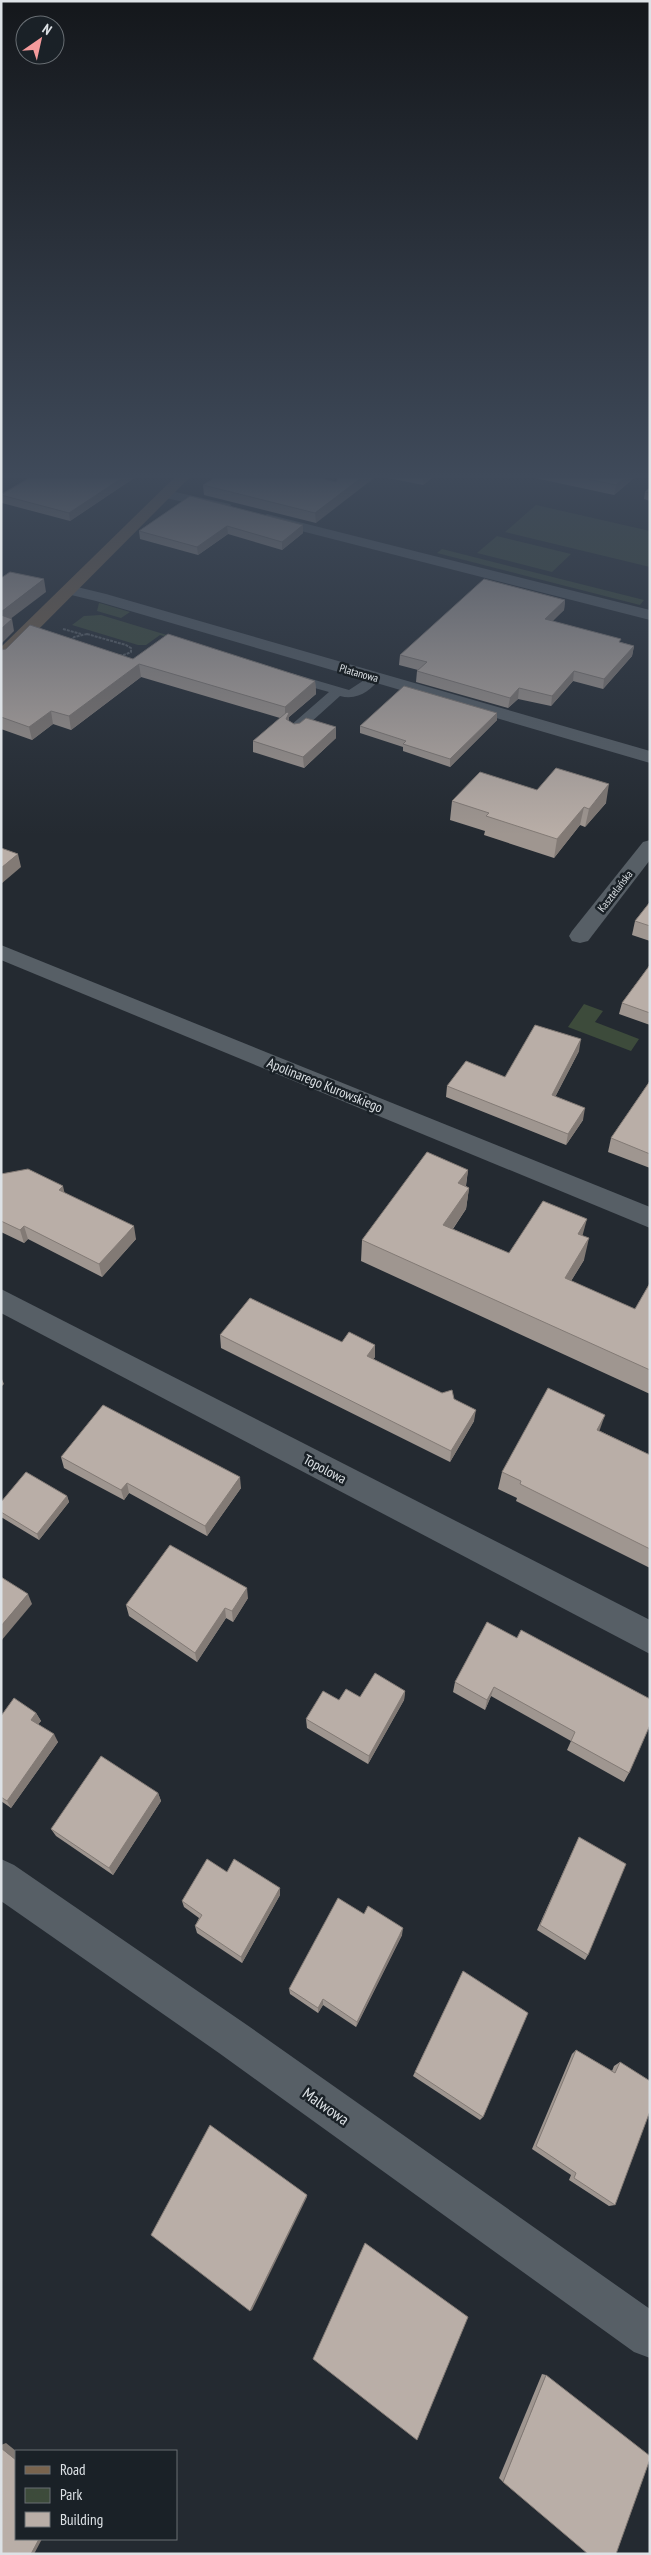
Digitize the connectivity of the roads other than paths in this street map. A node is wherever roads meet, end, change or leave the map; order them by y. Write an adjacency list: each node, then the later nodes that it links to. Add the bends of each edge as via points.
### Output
1 (62, 597): 5 (street)
2 (94, 597): 7 (street, Platanowa)
3 (580, 597): 4 (street)
4 (650, 615)
5 (1, 657)
6 (282, 675): 8 (lane)
7 (375, 677): 8 (lane, via 356,694); 10 (street, Platanowa)
8 (338, 691): 9 (lane)
9 (295, 729)
10 (650, 757)
11 (650, 846): 12 (street, Kasztelańska)
12 (580, 936)
13 (1, 952): 14 (street, Apolinarego Kurowskiego)
14 (650, 1218)
15 (1, 1300): 16 (street, Topolowa)
16 (650, 1638)
17 (1, 1878): 18 (street, Malwowa)
18 (650, 2336)

